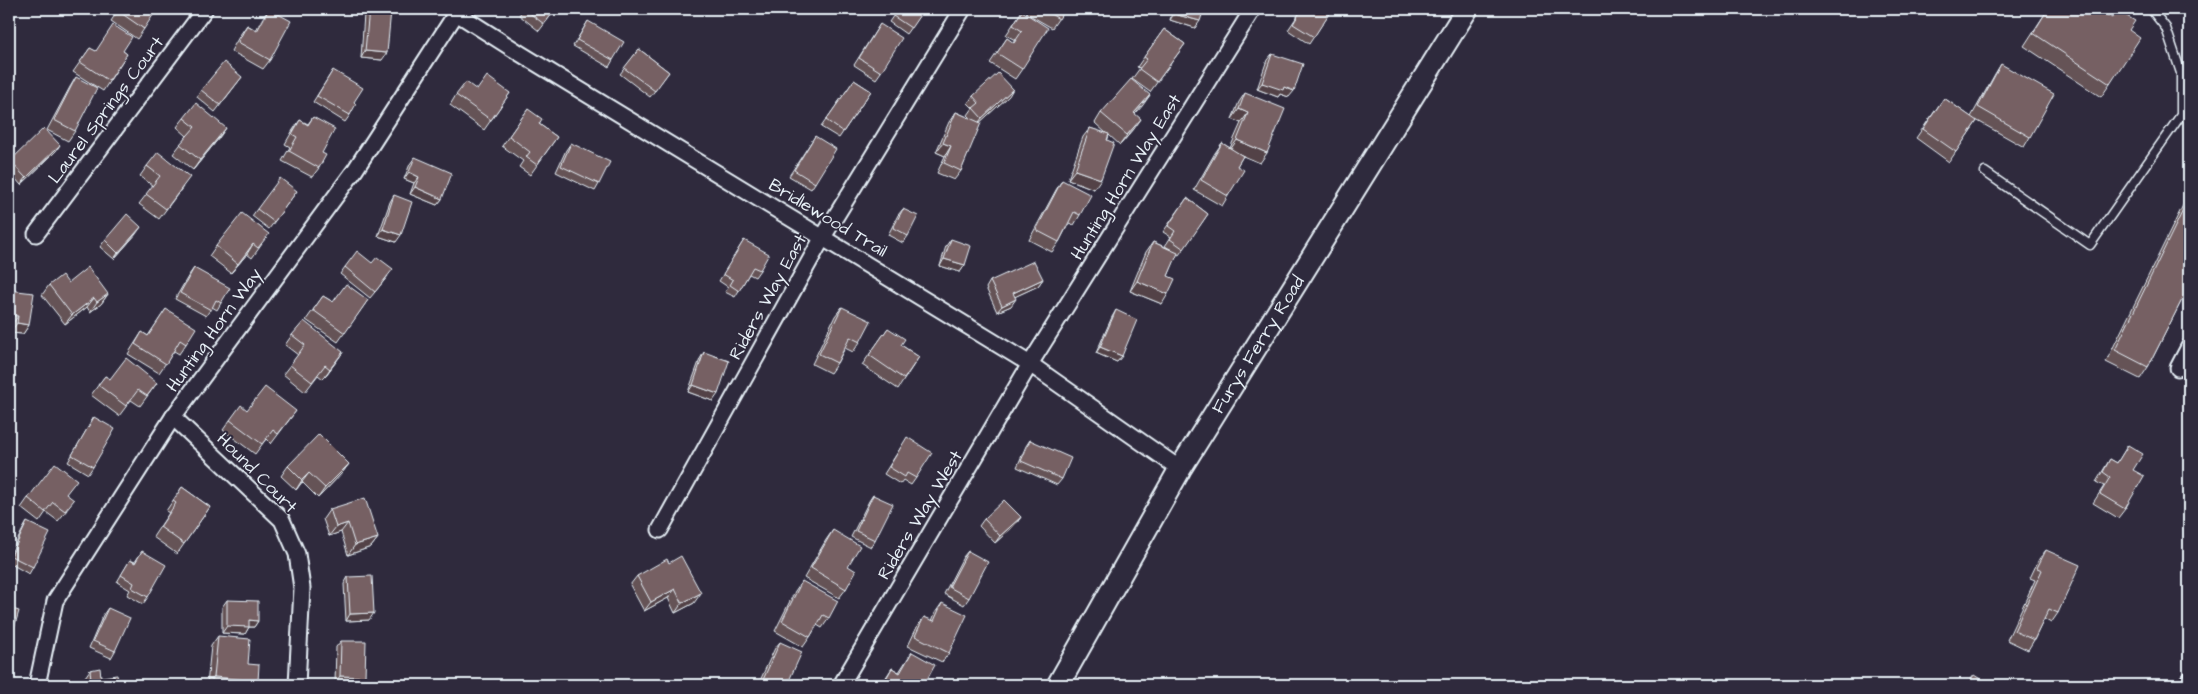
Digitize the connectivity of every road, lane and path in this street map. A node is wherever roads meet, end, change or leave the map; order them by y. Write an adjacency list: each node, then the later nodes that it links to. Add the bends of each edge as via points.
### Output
1 (205, 9): 8 (street, Laurel Springs Court)
2 (963, 9): 9 (street, Riders Way East)
3 (1253, 9): 11 (street, Hunting Horn Way East)
4 (1467, 9): 14 (main road, Furys Ferry Road)
5 (2151, 9): 7 (lane, via 2166,28 2181,73 2181,115 2090,245)
6 (455, 10): 9 (street, Bridlewood Trail); 13 (street, Hunting Horn Way, via 355,170)
7 (1985, 172)
8 (36, 234)
9 (823, 237): 11 (street, Bridlewood Trail); 15 (street, Riders Way East)
10 (2189, 347): 12 (street)
11 (1030, 364): 14 (street, Bridlewood Trail); 19 (street, Riders Way West)
12 (2178, 368)
13 (173, 417): 17 (street, Hunting Horn Way, via 55,602); 18 (street, Hound Court, via 282,520 297,554 302,588)
14 (1180, 469): 20 (main road, Furys Ferry Road)
15 (660, 530)
16 (2189, 680): 21 (street)
17 (37, 685)
18 (297, 685)
19 (841, 685)
20 (1058, 685)
21 (2186, 685)

